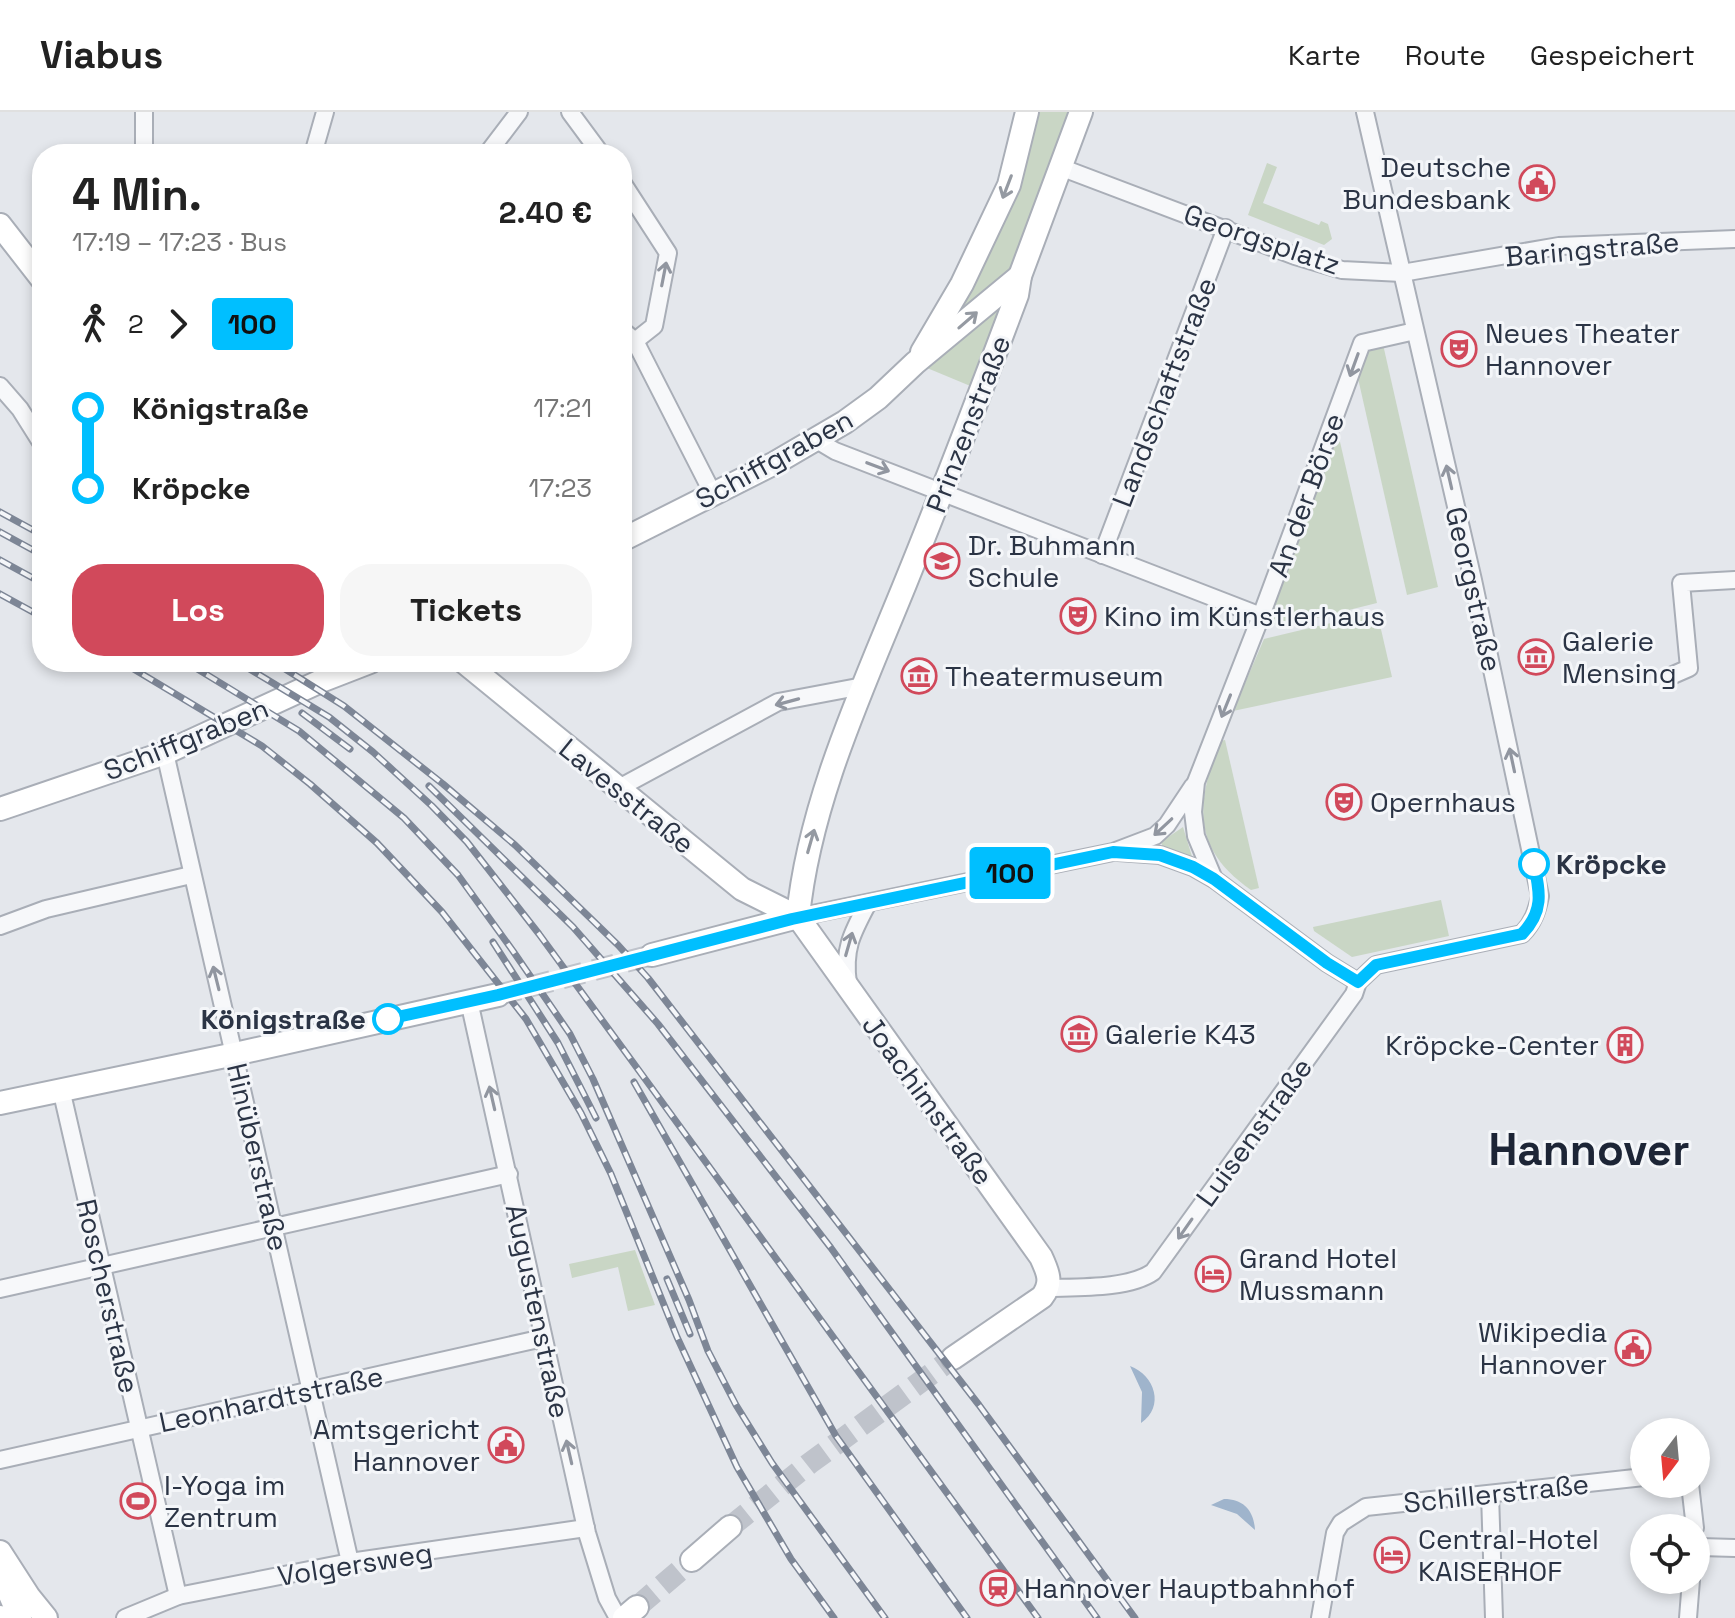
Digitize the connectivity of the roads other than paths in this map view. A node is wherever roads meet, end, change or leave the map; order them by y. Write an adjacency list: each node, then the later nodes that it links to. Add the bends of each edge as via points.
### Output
1 (144, 112): 8 (street)
2 (325, 112): 9 (street)
3 (519, 112): 10 (street)
4 (570, 112): 11 (street)
5 (1027, 112): 23 (street, Schiffgraben, one-way to 23, via 1009,185 962,284)
6 (1081, 112): 12 (street, Prinzenstraße)
7 (1365, 112): 18 (street)
8 (144, 144)
9 (316, 144)
10 (495, 144)
11 (594, 144)
12 (1060, 167): 15 (street, Georgsplatz); 19 (street, Prinzenstraße)
13 (632, 197): 22 (street, one-way to 13, via 654,326 668,253)
14 (0, 225): 17 (street)
15 (1226, 228): 18 (street, Georgsplatz, via 1342,270); 30 (street, Landschaftstraße)
16 (1735, 239): 18 (street, Baringstraße, via 1559,246)
17 (32, 266)
18 (1402, 273): 20 (street, Georgstraße)
19 (1020, 276): 23 (street, Schiffgraben, one-way to 19); 27 (street, Prinzenstraße)
20 (1415, 331): 32 (street, An der Börse, one-way to 32, via 1362,343); 48 (street, Georgstraße, one-way to 20, via 1376,965 1522,934 1531,925 1540,896)
21 (632, 338): 22 (street)
22 (635, 341): 28 (street)
23 (915, 363): 26 (street, Schiffgraben, via 878,398)
24 (0, 386): 25 (street)
25 (32, 428)
26 (815, 439): 27 (street, one-way to 27); 28 (street, Schiffgraben)
27 (943, 492): 30 (street); 36 (street, Prinzenstraße)
28 (713, 494): 29 (street, Schiffgraben)
29 (632, 535)
30 (1102, 555): 32 (street)
31 (1735, 580): 35 (street, via 1681,583 1689,668)
32 (1261, 616): 38 (street, An der Börse, one-way to 38)
33 (344, 672): 37 (street, Schiffgraben)
34 (476, 672): 39 (street, Lavesstraße)
35 (1673, 675)
36 (863, 686): 39 (street, one-way to 39, via 778,702); 45 (street, Prinzenstraße, one-way to 36, via 803,866)
37 (165, 753): 40 (street, Schiffgraben); 42 (street, Hinüberstraße)
38 (1196, 782): 41 (street, one-way to 41, via 1155,836); 43 (street, An der Börse, via 1196,836)
39 (617, 789): 45 (street, Lavesstraße, via 742,889)
40 (0, 809)
41 (1113, 852): 43 (street, via 1176,859); 44 (street)
42 (191, 875): 46 (street, via 46,909); 52 (street, Hinüberstraße, one-way to 42)
43 (1214, 879): 48 (street)
44 (868, 903): 45 (street); 49 (street, one-way to 44, via 848,943)
45 (798, 917): 47 (street); 49 (street, Joachimstraße)
46 (0, 926)
47 (652, 955)
48 (1358, 982): 58 (street, Luisenstraße, one-way to 58, via 1167,1255 1145,1278)
49 (849, 989): 58 (street, Joachimstraße, via 1041,1257)
50 (498, 995): 51 (street)
51 (469, 1001): 52 (street); 55 (street, Augustenstraße, one-way to 51)
52 (235, 1054): 53 (street); 56 (street, Hinüberstraße)
53 (61, 1089): 54 (street); 57 (street, Roscherstraße)
54 (0, 1103)
55 (509, 1174): 56 (street); 60 (street, Augustenstraße)
56 (273, 1228): 57 (street); 62 (street, Hinüberstraße)
57 (101, 1267): 59 (street); 63 (street, Roscherstraße)
58 (1048, 1288): 61 (street, via 1035,1304)
59 (0, 1289)
60 (543, 1338): 62 (street, Leonhardtstraße); 68 (street, Augustenstraße, one-way to 60)
61 (953, 1358)
62 (311, 1390): 63 (street, Leonhardtstraße); 73 (street, Hinüberstraße)
63 (139, 1428): 64 (street, Leonhardtstraße); 76 (street, Roscherstraße)
64 (0, 1460)
65 (1630, 1479): 66 (street, Schillerstraße)
66 (1490, 1494): 81 (street, Schillerstraße, via 1366,1507 1350,1516 1335,1533); 82 (street)
67 (730, 1527): 72 (street)
68 (586, 1528): 73 (street, Volgersweg); 77 (street, Augustenstraße, via 607,1598)
69 (1710, 1542): 70 (street)
70 (1735, 1548)
71 (0, 1552): 80 (street)
72 (692, 1560)
73 (350, 1562): 76 (street, Volgersweg)
74 (0, 1571): 79 (street)
75 (1690, 1594): 83 (street)
76 (178, 1596): 78 (street, Volgersweg)
77 (626, 1614)
78 (127, 1617)
79 (20, 1618)
80 (46, 1618)
81 (1320, 1618)
82 (1494, 1618)
83 (1688, 1618)

